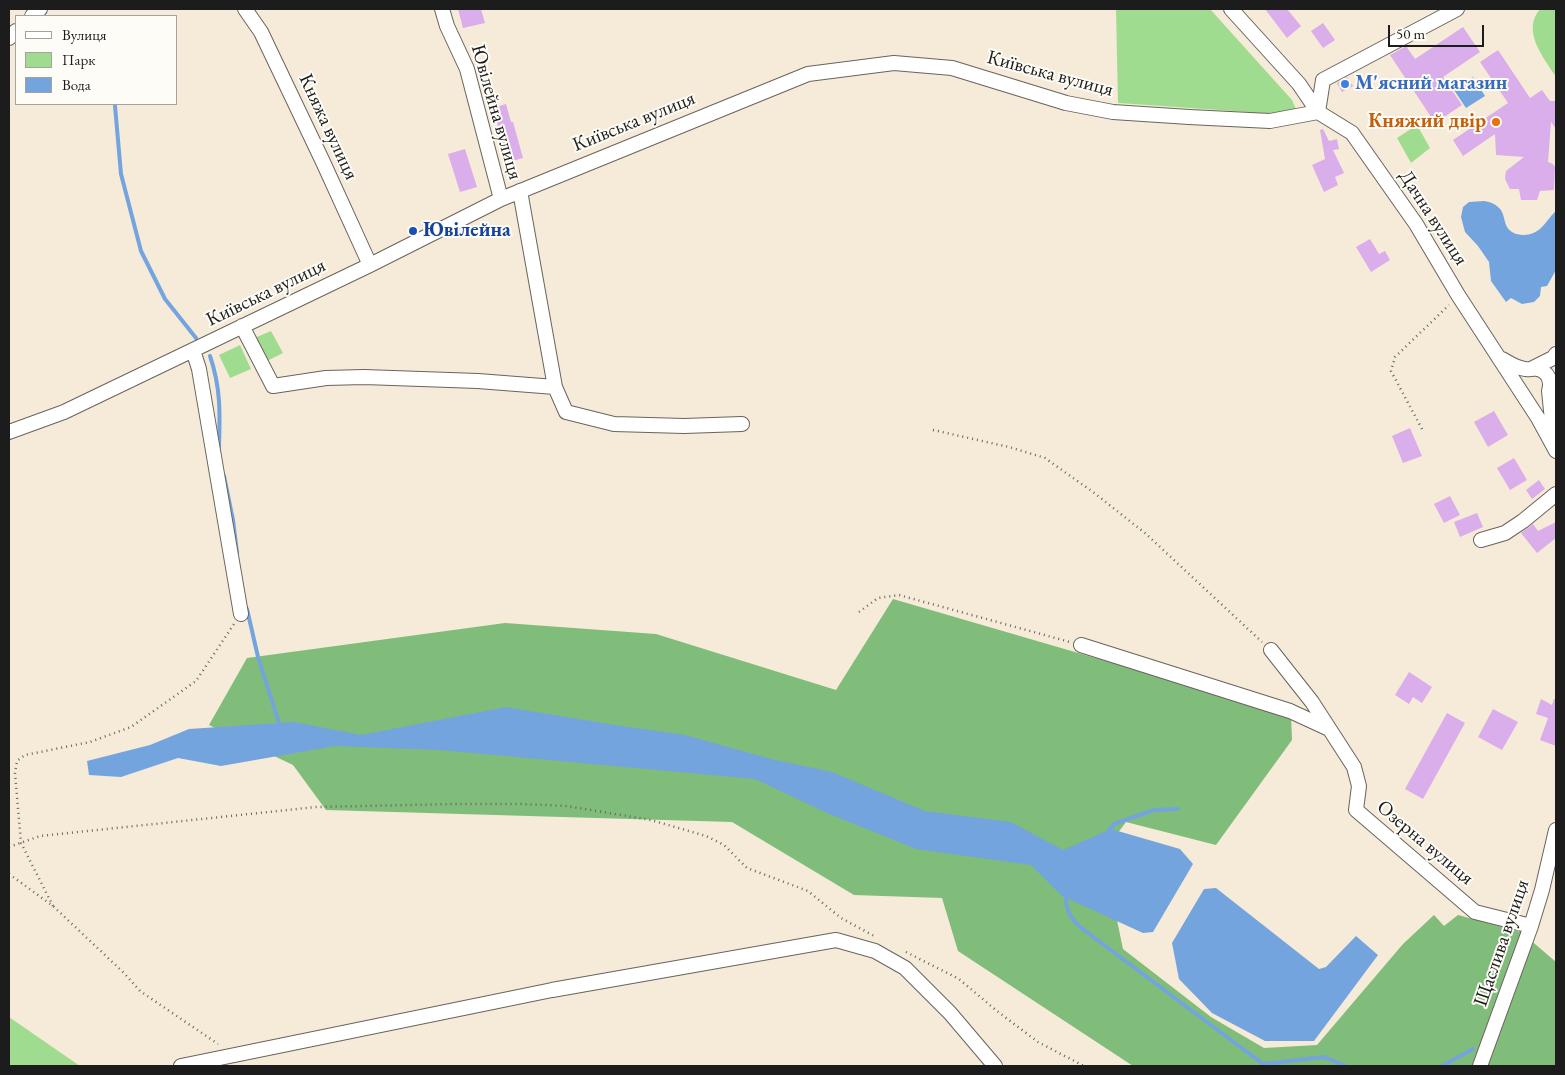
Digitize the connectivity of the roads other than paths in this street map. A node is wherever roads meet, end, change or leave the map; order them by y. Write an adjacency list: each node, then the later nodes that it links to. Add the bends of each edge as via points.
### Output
1 (245, 9): 8 (street, Княжа вулиця, via 261,32)
2 (442, 9): 7 (street, Ювілейна вулиця, via 467,69)
3 (1231, 9): 5 (street, via 1299,84)
4 (1457, 9): 5 (street, via 1323,80)
5 (1318, 112): 6 (street, Київська вулиця, via 1270,121 1113,112 1066,102 952,68 894,63 808,74); 12 (street, Дачна вулиця, via 1352,133 1416,224)
6 (520, 191): 7 (street, Київська вулиця); 16 (street)
7 (500, 198): 8 (street, Київська вулиця)
8 (370, 265): 9 (street, Київська вулиця)
9 (242, 326): 10 (street, Київська вулиця); 16 (street, via 273,386 326,378 364,377 478,380)
10 (193, 350): 19 (street, Київська вулиця, via 64,412); 23 (street, via 199,369)
11 (1556, 354): 14 (street)
12 (1501, 359): 14 (street, via 1517,368); 17 (street, Дачна вулиця)
13 (1556, 360): 15 (street)
14 (1529, 370): 15 (street, via 1539,369 1545,373); 17 (street, via 1520,377)
15 (1549, 385): 17 (street, via 1545,397 1539,400 1527,399); 20 (street)
16 (555, 387): 18 (street, via 566,412 614,424)
17 (1520, 391): 20 (street, Дачна вулиця)
18 (742, 424)
19 (9, 432)
20 (1555, 448)
21 (1556, 494): 22 (street, via 1505,534)
22 (1481, 540)
23 (241, 614)
24 (1081, 645): 26 (street, via 1290,711)
25 (1271, 650): 26 (street, Озерна вулиця)
26 (1330, 729): 28 (street, Озерна вулиця, via 1354,767 1359,786 1356,810 1475,912)
27 (1556, 830): 28 (street, Щаслива вулиця)
28 (1531, 926): 31 (street, Щаслива вулиця)
29 (181, 1066): 30 (street, via 552,990 836,940 875,951 905,968)
30 (995, 1066)
31 (1480, 1066)

